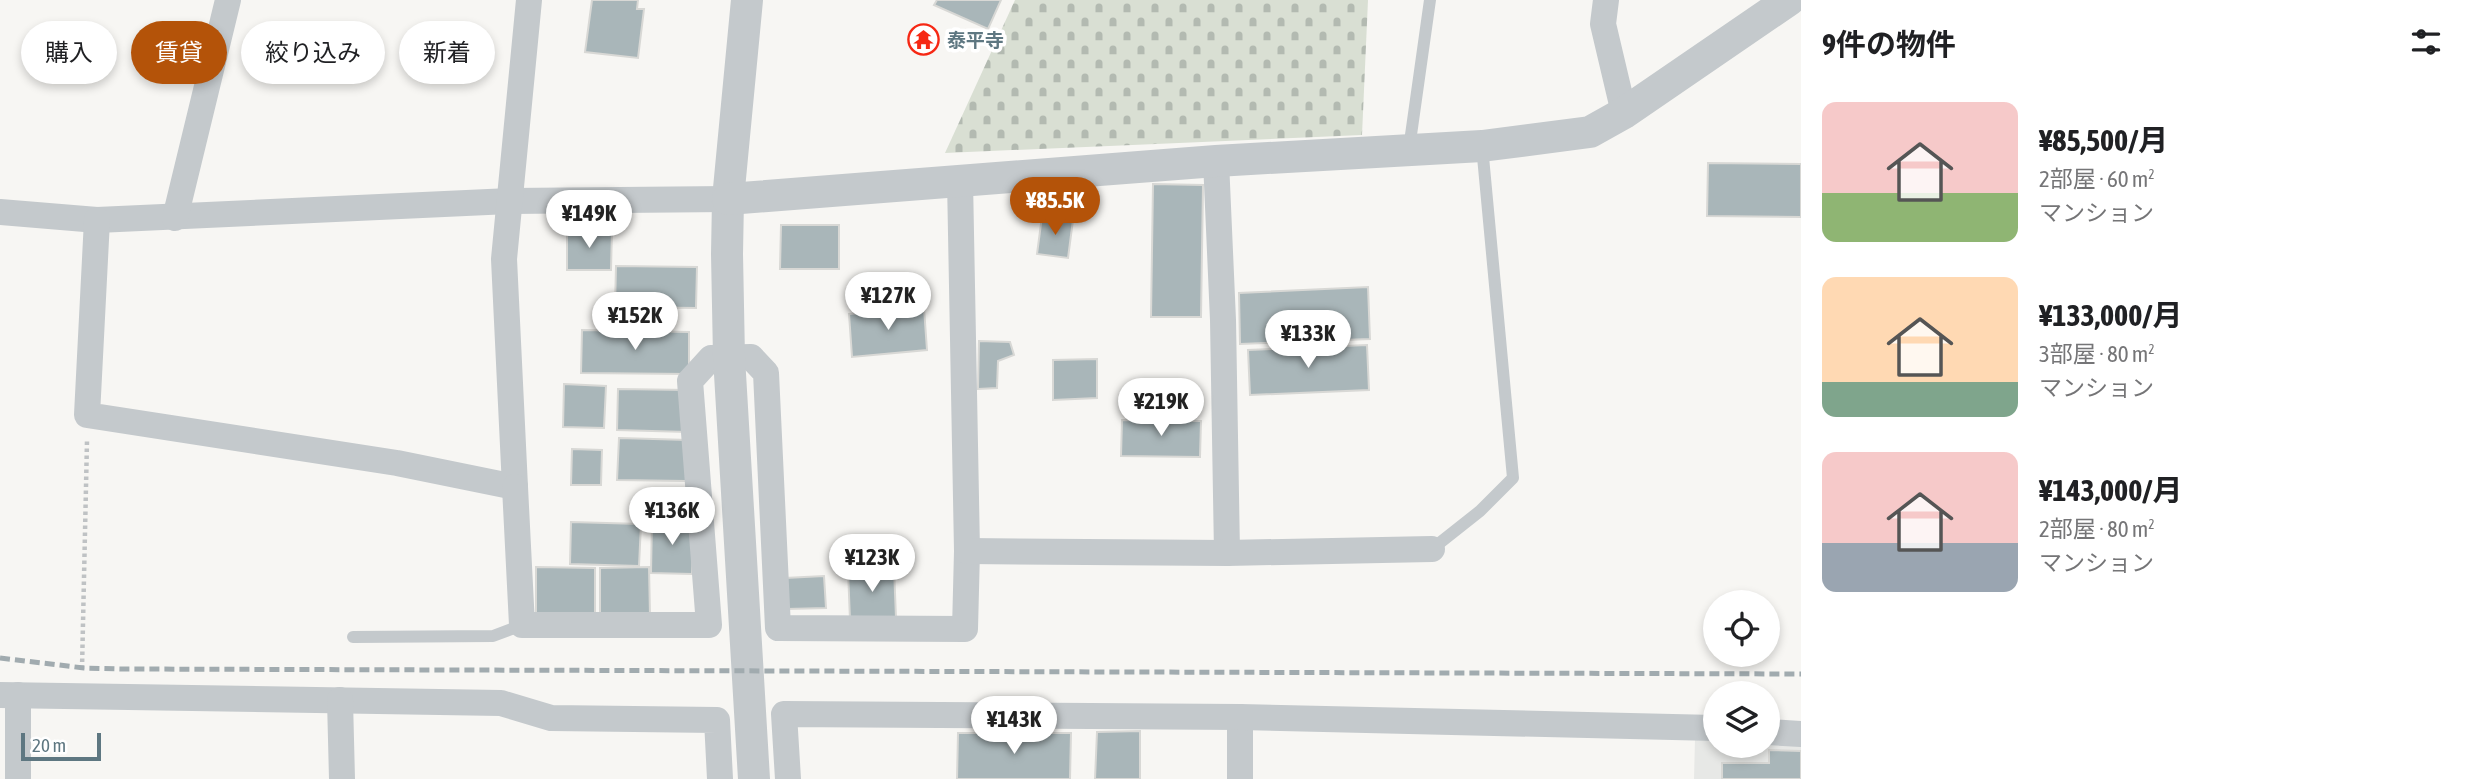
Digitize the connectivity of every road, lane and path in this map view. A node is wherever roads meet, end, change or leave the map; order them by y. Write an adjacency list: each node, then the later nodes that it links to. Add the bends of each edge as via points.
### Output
1 (228, 0): 15 (street)
2 (529, 0): 13 (street)
3 (747, 0): 12 (street)
4 (1430, 0): 9 (lane)
5 (1606, 0): 7 (street, via 1603,23)
6 (1789, 0): 7 (street)
7 (1624, 113): 8 (street, via 1590,132)
8 (1482, 146): 9 (street); 20 (lane, via 1513,478)
9 (1409, 149): 10 (street)
10 (1216, 161): 11 (street); 22 (street)
11 (960, 180): 12 (street); 21 (street)
12 (727, 199): 13 (street); 17 (street)
13 (510, 201): 15 (street); 19 (street, via 504,259)
14 (0, 212): 16 (street)
15 (175, 218): 16 (street)
16 (97, 220): 18 (street)
17 (729, 357): 21 (street, via 751,356 766,373 778,628 965,629); 23 (street, via 711,358 690,381 709,625); 35 (street)
18 (87, 415): 19 (street, via 397,463); 25 (path, via 84,668)
19 (515, 487): 23 (street)
20 (1432, 549): 22 (street)
21 (967, 551): 22 (street)
22 (1227, 553)
23 (523, 625): 24 (lane, via 493,636)
24 (353, 638)
25 (74, 675)
26 (9, 695): 27 (street); 32 (street)
27 (341, 700): 33 (street); 34 (street, via 501,703 551,718 717,720)
28 (1240, 717): 29 (street); 36 (street, via 784,714); 37 (street)
29 (1703, 728)
30 (1780, 733): 31 (street)
31 (1801, 734)
32 (18, 779)
33 (342, 779)
34 (720, 779)
35 (754, 779)
36 (788, 779)
37 (1240, 779)

